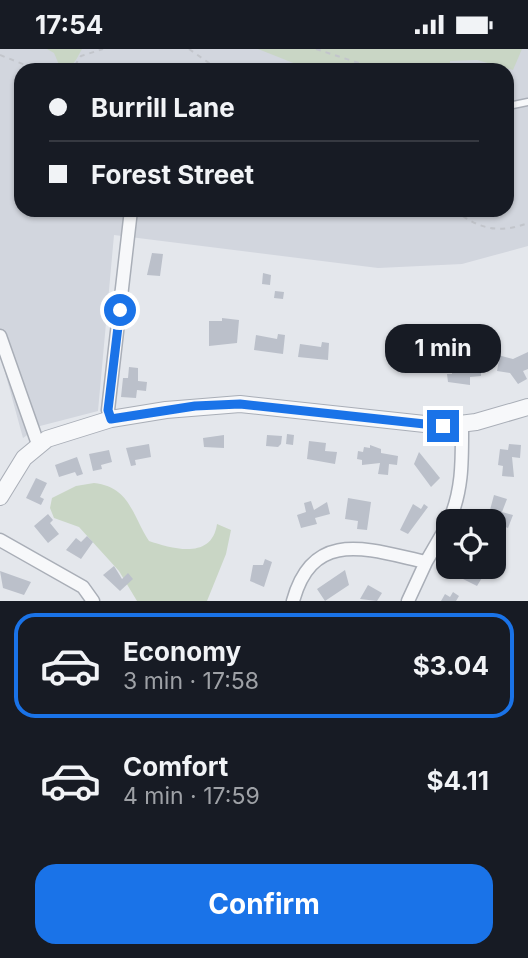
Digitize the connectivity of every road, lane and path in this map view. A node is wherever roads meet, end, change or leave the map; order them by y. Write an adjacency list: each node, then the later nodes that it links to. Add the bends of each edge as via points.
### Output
1 (103, 49): 7 (path, via 81,56)
2 (189, 49): 8 (path)
3 (316, 49): 5 (path)
4 (0, 55): 6 (path)
5 (353, 62): 9 (path)
6 (20, 63)
7 (77, 63)
8 (209, 63)
9 (356, 63)
10 (130, 217): 15 (street, via 108,410)
11 (464, 217): 12 (path, via 491,230)
12 (528, 223)
13 (0, 336): 17 (street)
14 (528, 407): 16 (street)
15 (111, 419): 16 (street, via 240,404 422,426); 17 (street)
16 (461, 425): 19 (street, via 462,472)
17 (37, 444): 18 (street)
18 (0, 497)
19 (454, 509)
20 (0, 540): 23 (street, via 83,587)
21 (436, 545): 22 (street)
22 (426, 562): 24 (street, via 350,547 330,552 304,572); 25 (street)
23 (93, 601)
24 (293, 601)
25 (408, 601)

